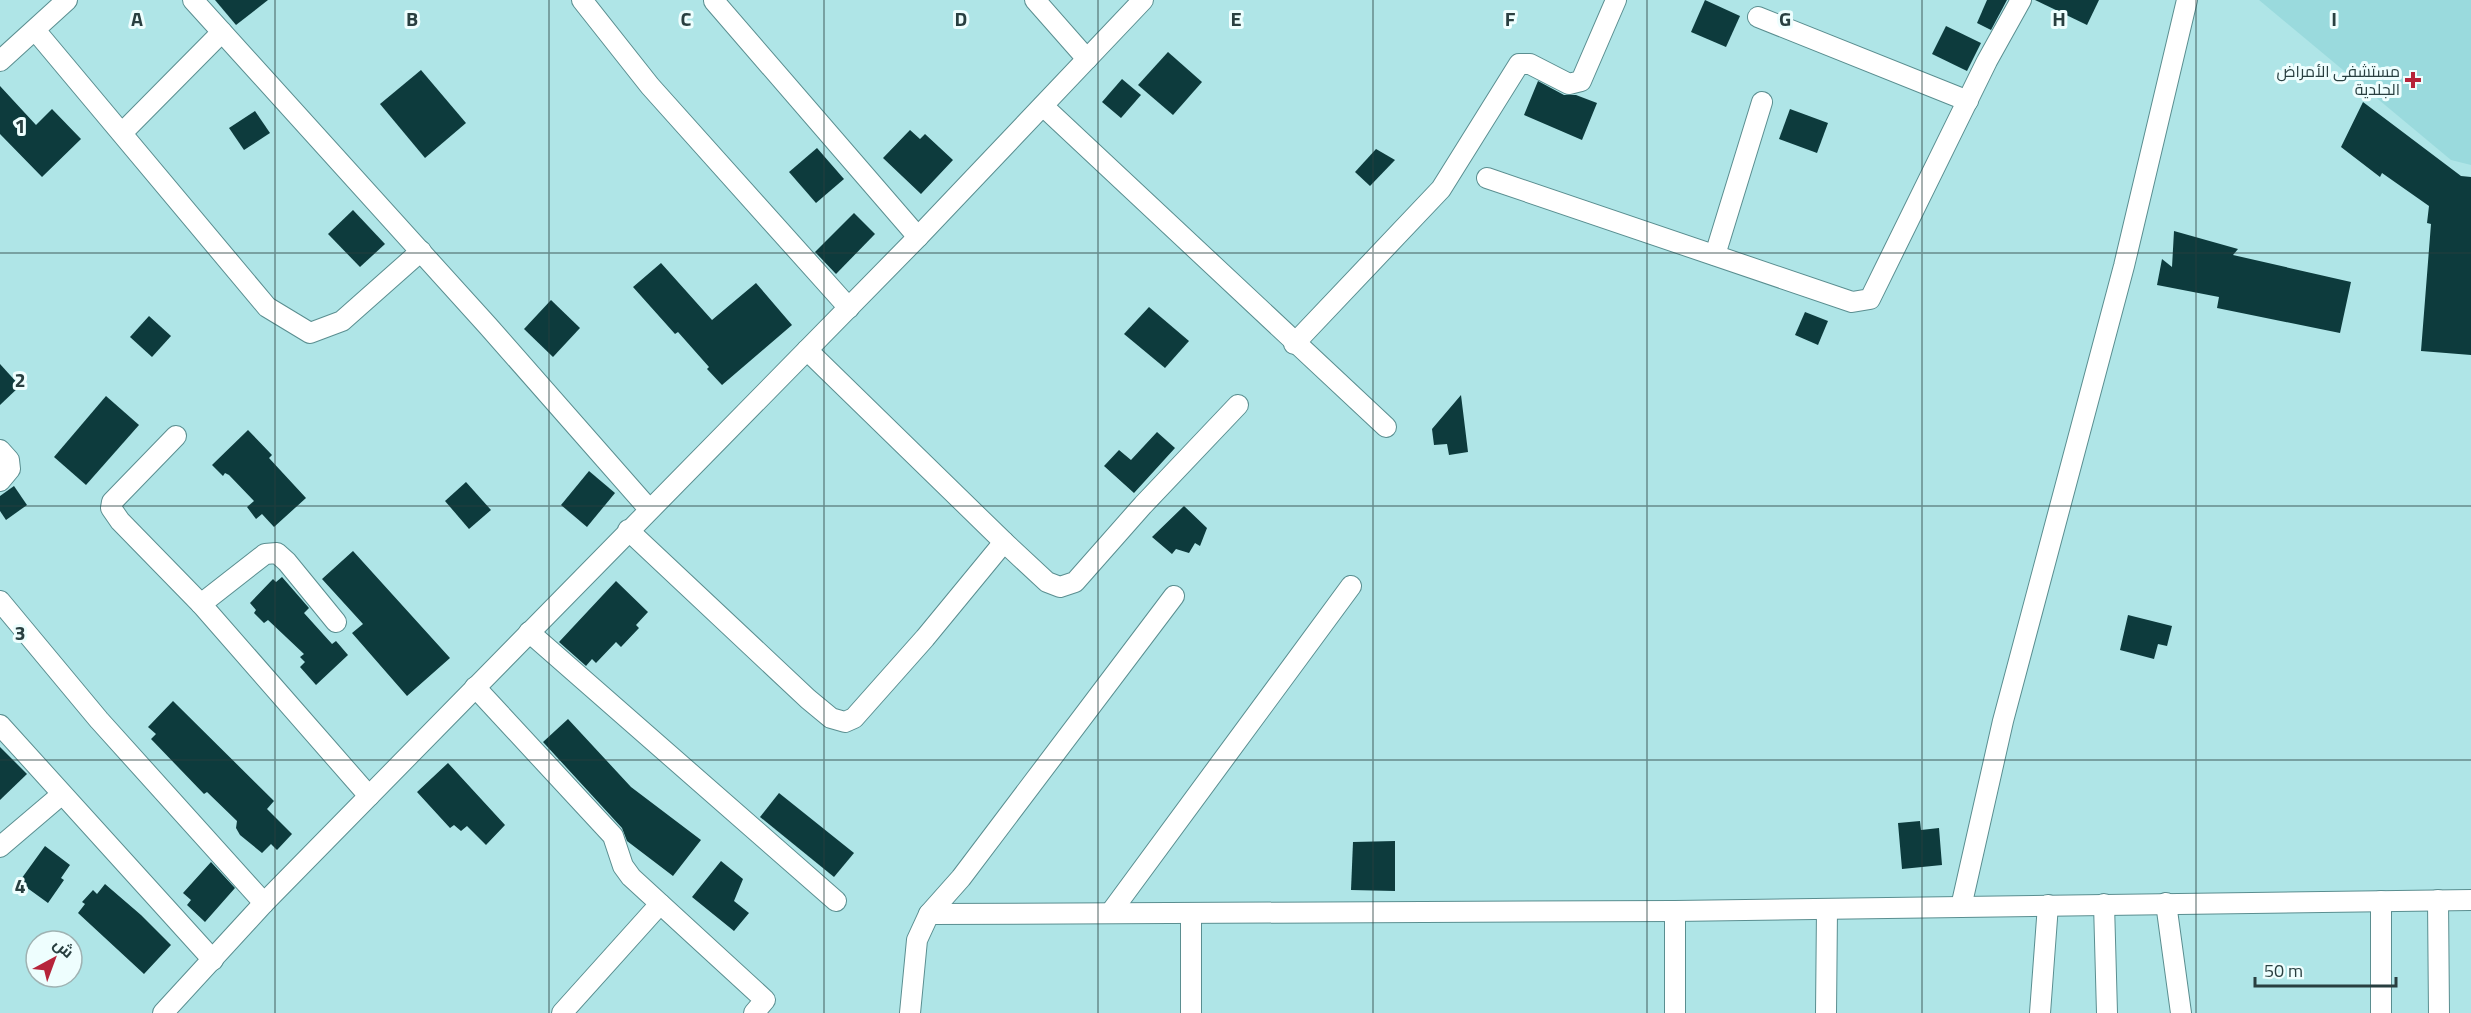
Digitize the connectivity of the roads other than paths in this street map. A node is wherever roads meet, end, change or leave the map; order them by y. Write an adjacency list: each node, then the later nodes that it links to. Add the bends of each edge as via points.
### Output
1 (67, 0): 11 (street)
2 (194, 0): 12 (street)
3 (582, 0): 23 (street, via 650,86)
4 (1035, 0): 13 (street)
5 (1143, 0): 13 (street)
6 (1616, 0): 24 (street, via 1581,81 1569,84 1530,64 1519,64 1441,189)
7 (2021, 0): 15 (street)
8 (2187, 0): 54 (street, via 2124,266 2003,722)
9 (714, 1): 20 (street)
10 (1758, 17): 15 (street)
11 (35, 30): 14 (street); 18 (street)
12 (222, 32): 18 (street); 21 (street)
13 (1087, 59): 17 (street)
14 (0, 61)
15 (1968, 101): 22 (street, via 1870,299 1852,302)
16 (1762, 102): 22 (street)
17 (1043, 106): 20 (street); 24 (street)
18 (122, 133): 21 (street, via 267,307 310,333 342,321)
19 (1487, 178): 22 (street)
20 (918, 237): 23 (street)
21 (421, 251): 31 (street)
22 (1715, 255)
23 (849, 308): 25 (street)
24 (1294, 344): 27 (street)
25 (807, 350): 31 (street); 33 (street)
26 (1238, 405): 33 (street, via 1075,582 1060,587 1047,582)
27 (1386, 428)
28 (176, 436): 37 (street, via 112,502 111,508)
29 (0, 450): 30 (street, via 9,460 10,469)
30 (0, 481)
31 (649, 509): 32 (street)
32 (628, 530): 33 (street, via 808,699 831,718 844,722 854,718); 39 (street)
33 (1004, 542)
34 (1351, 586): 57 (street)
35 (1174, 596): 59 (street, via 961,878)
36 (0, 601): 49 (street, via 99,720)
37 (201, 604): 38 (street, via 265,554 277,553); 43 (street)
38 (336, 622)
39 (529, 632): 40 (street); 47 (street)
40 (476, 687): 43 (street); 51 (street, via 613,836 630,878)
41 (0, 725): 42 (street)
42 (61, 795): 44 (street); 60 (street)
43 (369, 796): 49 (street)
44 (0, 847)
45 (2438, 900): 46 (street); 48 (street); 72 (street)
46 (2471, 900)
47 (836, 901)
48 (2381, 901): 50 (street); 71 (street)
49 (264, 903): 60 (street)
50 (2166, 903): 52 (street); 70 (street)
51 (660, 904): 62 (street); 63 (street, via 765,1000)
52 (2104, 904): 53 (street); 69 (street)
53 (2048, 905): 54 (street); 68 (street)
54 (1961, 906): 55 (street)
55 (1827, 909): 56 (street); 67 (street)
56 (1675, 911): 58 (street); 66 (street)
57 (1111, 912): 58 (street); 59 (street)
58 (1191, 913): 65 (street)
59 (929, 914): 64 (street, via 917,940)
60 (213, 960): 61 (street)
61 (163, 1013)
62 (562, 1013)
63 (754, 1013)
64 (910, 1013)
65 (1191, 1013)
66 (1675, 1013)
67 (1826, 1013)
68 (2040, 1013)
69 (2107, 1013)
70 (2181, 1013)
71 (2381, 1013)
72 (2439, 1013)

